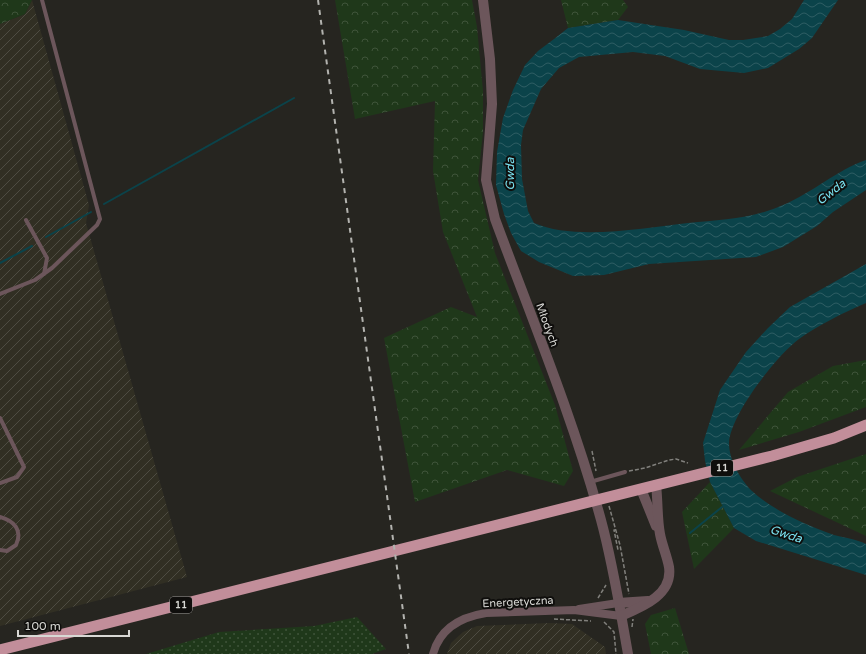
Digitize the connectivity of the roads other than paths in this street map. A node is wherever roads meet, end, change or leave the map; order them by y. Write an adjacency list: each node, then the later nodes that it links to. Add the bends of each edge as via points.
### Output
1 (42, 0): 4 (lane, via 100,219)
2 (483, 0): 9 (street, Młodych, via 492,104 486,187 495,219 569,419)
3 (26, 220): 4 (lane, via 47,258)
4 (44, 274): 5 (lane)
5 (0, 294)
6 (0, 418): 10 (lane, via 24,467 17,477)
7 (866, 426): 11 (highway, 11, via 772,456)
8 (625, 472): 9 (lane)
9 (589, 482): 17 (street, Młodych, via 601,521)
10 (0, 483)
11 (656, 485): 12 (highway, 11); 14 (street)
12 (641, 489): 14 (street); 20 (highway, 11)
13 (0, 517): 15 (lane, via 11,521 19,533 16,545 7,551)
14 (660, 534): 16 (street, via 669,575 664,590)
15 (0, 550)
16 (650, 601): 17 (street); 19 (street)
17 (618, 603): 18 (street); 19 (street, Młodych)
18 (574, 610): 19 (street); 21 (street, Energetyczna, via 486,613 465,617 448,628)
19 (621, 616): 22 (street, Młodych)
20 (0, 650)
21 (434, 654)
22 (628, 654)

